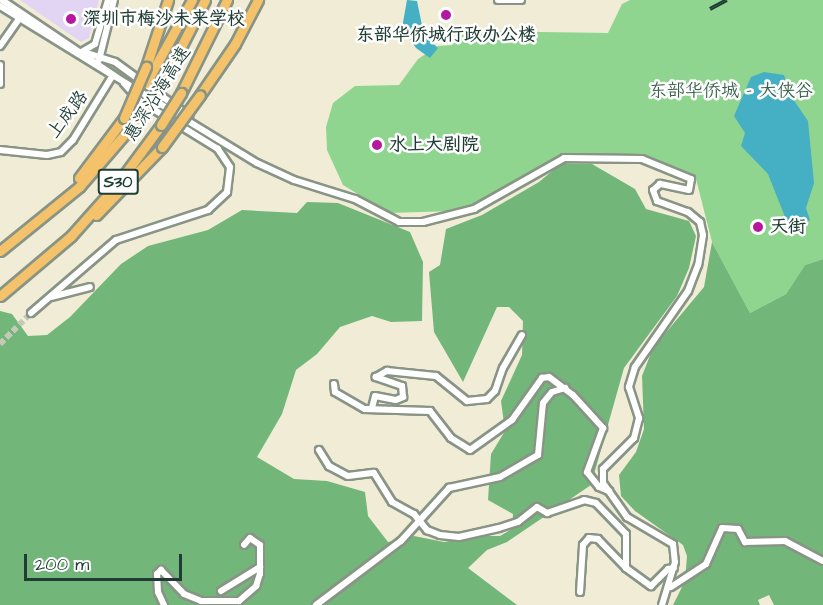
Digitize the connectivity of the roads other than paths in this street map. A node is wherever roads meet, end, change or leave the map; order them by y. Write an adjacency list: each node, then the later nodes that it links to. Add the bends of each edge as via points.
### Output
1 (2, 0): 14 (street)
2 (108, 0): 14 (street, via 95,44)
3 (114, 0): 15 (street)
4 (168, 0): 24 (highway, bridge, via 124,118 94,162)
5 (192, 0): 20 (highway)
6 (205, 0): 24 (highway, 惠深沿海高速 / S30, bridge, via 164,82 142,114 100,165)
7 (227, 0): 25 (highway, 惠深沿海高速 / S30, bridge, via 161,125 119,182)
8 (258, 0): 25 (highway, bridge, via 235,44 162,147 116,198)
9 (498, 0): 10 (street)
10 (521, 0)
11 (0, 6): 12 (street)
12 (19, 19): 13 (street); 18 (street)
13 (0, 46)
14 (80, 51): 15 (street); 16 (street)
15 (99, 56): 16 (street); 20 (street)
16 (100, 64): 18 (street)
17 (0, 65): 21 (street)
18 (113, 75): 19 (street); 23 (street, 上成路, via 73,140 61,152 48,155)
19 (120, 80): 22 (street); 29 (street, via 140,101 218,148 230,167 227,192 208,210 116,240)
20 (146, 83): 22 (street, via 181,107)
21 (0, 84)
22 (198, 125): 36 (street, via 278,174 344,195 391,219 410,224 474,208 564,159 642,159 691,179 689,190 660,184 653,190 657,201 695,216 703,235 688,291 635,367 629,387 639,418 634,438 603,469 603,483)
23 (0, 150)
24 (49, 214): 26 (highway, 惠深沿海高速 / S30)
25 (71, 236): 28 (highway, 惠深沿海高速 / S30)
26 (0, 251)
27 (90, 288): 29 (street)
28 (0, 296)
29 (48, 298): 30 (street)
30 (31, 313)
31 (522, 335): 34 (street, via 495,391 487,399 467,401 436,376 387,370 376,377 402,386 403,398 375,396)
32 (334, 384): 34 (street, via 335,392 355,406)
33 (565, 388): 34 (street, via 549,377 542,378 512,420 471,450 450,438 430,411); 36 (street, via 603,428 587,472 599,487); 37 (street, via 552,392 543,404 538,455 500,477 449,488)
34 (372, 408)
35 (319, 450): 37 (street, via 329,465 348,476 374,474 392,502)
36 (609, 491): 42 (street, via 627,517 673,544)
37 (418, 519): 41 (street, via 427,530 459,537 518,522 537,507 547,513 590,501 611,516 626,534); 47 (street, via 401,541)
38 (244, 545): 40 (street, via 250,538 257,541)
39 (823, 561): 43 (street, via 785,541 745,542 738,529 722,528 706,564)
40 (260, 567): 44 (street); 46 (street, via 256,586 239,601 225,604 184,594 161,570 157,574 158,592)
41 (626, 568): 42 (street, via 651,586); 45 (street, via 598,539 589,538 583,544)
42 (674, 568): 43 (street)
43 (670, 587): 48 (street)
44 (221, 591)
45 (580, 592)
46 (164, 605)
47 (316, 605)
48 (662, 605)

